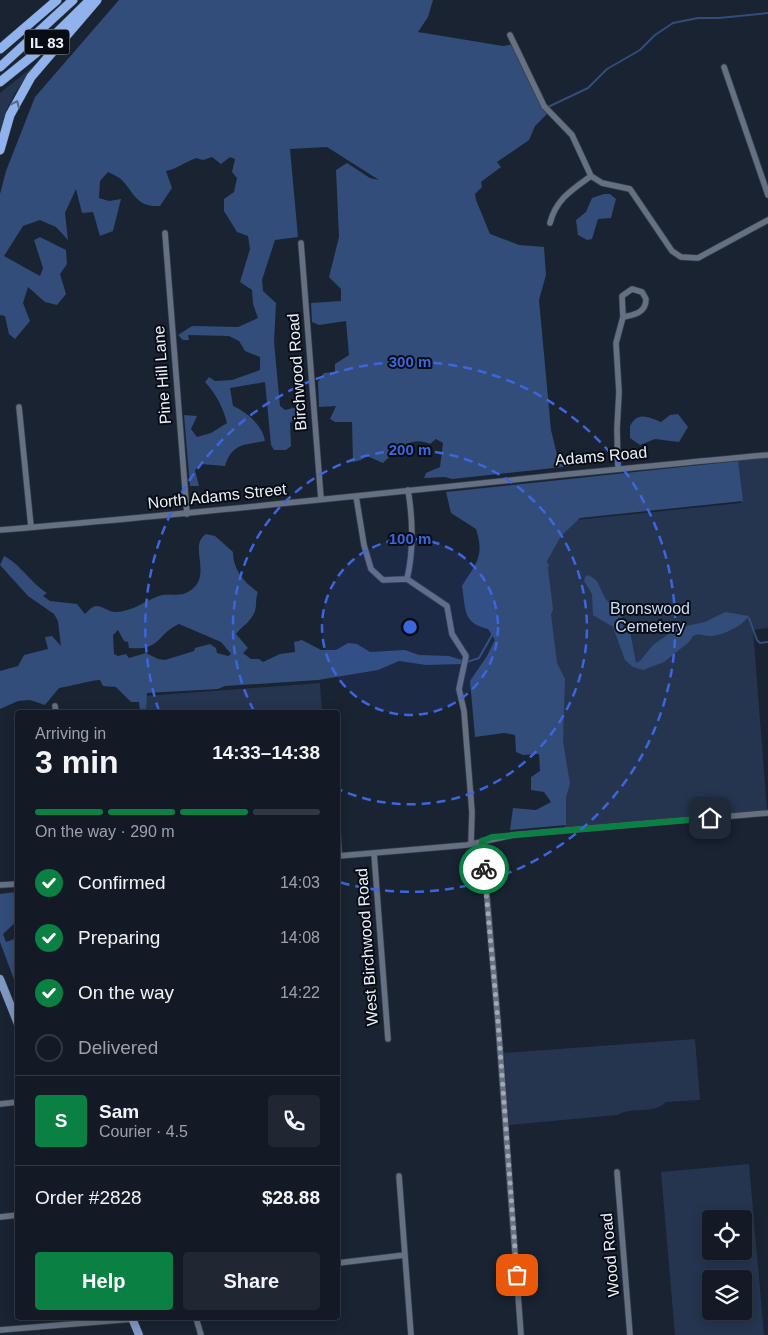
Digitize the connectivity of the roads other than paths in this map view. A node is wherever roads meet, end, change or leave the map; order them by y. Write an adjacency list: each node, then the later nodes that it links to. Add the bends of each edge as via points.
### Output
1 (57, 0): 6 (highway)
2 (73, 0): 7 (highway, IL 83)
3 (90, 0): 9 (highway, IL 83, via 36,53)
4 (97, 0): 10 (highway, one-way to 4, via 10,115 31,77)
5 (510, 35): 11 (street, via 545,108 572,135)
6 (0, 49)
7 (0, 67)
8 (724, 67): 12 (street)
9 (0, 82)
10 (0, 150)
11 (591, 176): 13 (street, via 630,189 672,251 681,257 698,258); 14 (street, via 564,196 553,211)
12 (768, 195)
13 (768, 220)
14 (550, 223)
15 (165, 233): 25 (street, Pine Hill Lane)
16 (301, 242): 24 (street, Birchwood Road)
17 (623, 317): 17 (street, via 622,296 632,289 642,292 646,299 643,309 638,314); 20 (street, via 616,343 620,392)
18 (19, 407): 26 (street)
19 (768, 454): 20 (street, Adams Road)
20 (618, 468): 21 (street, Adams Road)
21 (437, 486): 22 (street, North Adams Street)
22 (408, 490): 23 (street, North Adams Street); 28 (street, via 412,520 412,558)
23 (356, 496): 24 (street, North Adams Street); 28 (street, via 371,569 383,580)
24 (321, 499): 25 (street, North Adams Street)
25 (187, 514): 26 (street, North Adams Street)
26 (31, 527): 27 (street, North Adams Street)
27 (0, 530)
28 (408, 579): 31 (street, via 448,606 452,634 466,656 459,689 464,711 472,812)
29 (768, 814): 30 (street, via 513,835)
30 (482, 841): 31 (street); 54 (street)
31 (471, 844): 32 (street)
32 (374, 853): 33 (street); 38 (street, West Birchwood Road)
33 (340, 856)
34 (15, 884): 35 (street)
35 (0, 885)
36 (0, 979): 37 (main road)
37 (15, 1016)
38 (388, 1039)
39 (15, 1102): 40 (street)
40 (0, 1104)
41 (617, 1172): 55 (street, Wood Road)
42 (399, 1176): 45 (street)
43 (15, 1215): 44 (street)
44 (0, 1217)
45 (405, 1255): 46 (street); 53 (street)
46 (340, 1263)
47 (111, 1320): 50 (street)
48 (134, 1320): 51 (main road)
49 (197, 1320): 52 (street)
50 (0, 1330)
51 (139, 1335)
52 (201, 1335)
53 (411, 1335)
54 (521, 1335)
55 (630, 1335)

